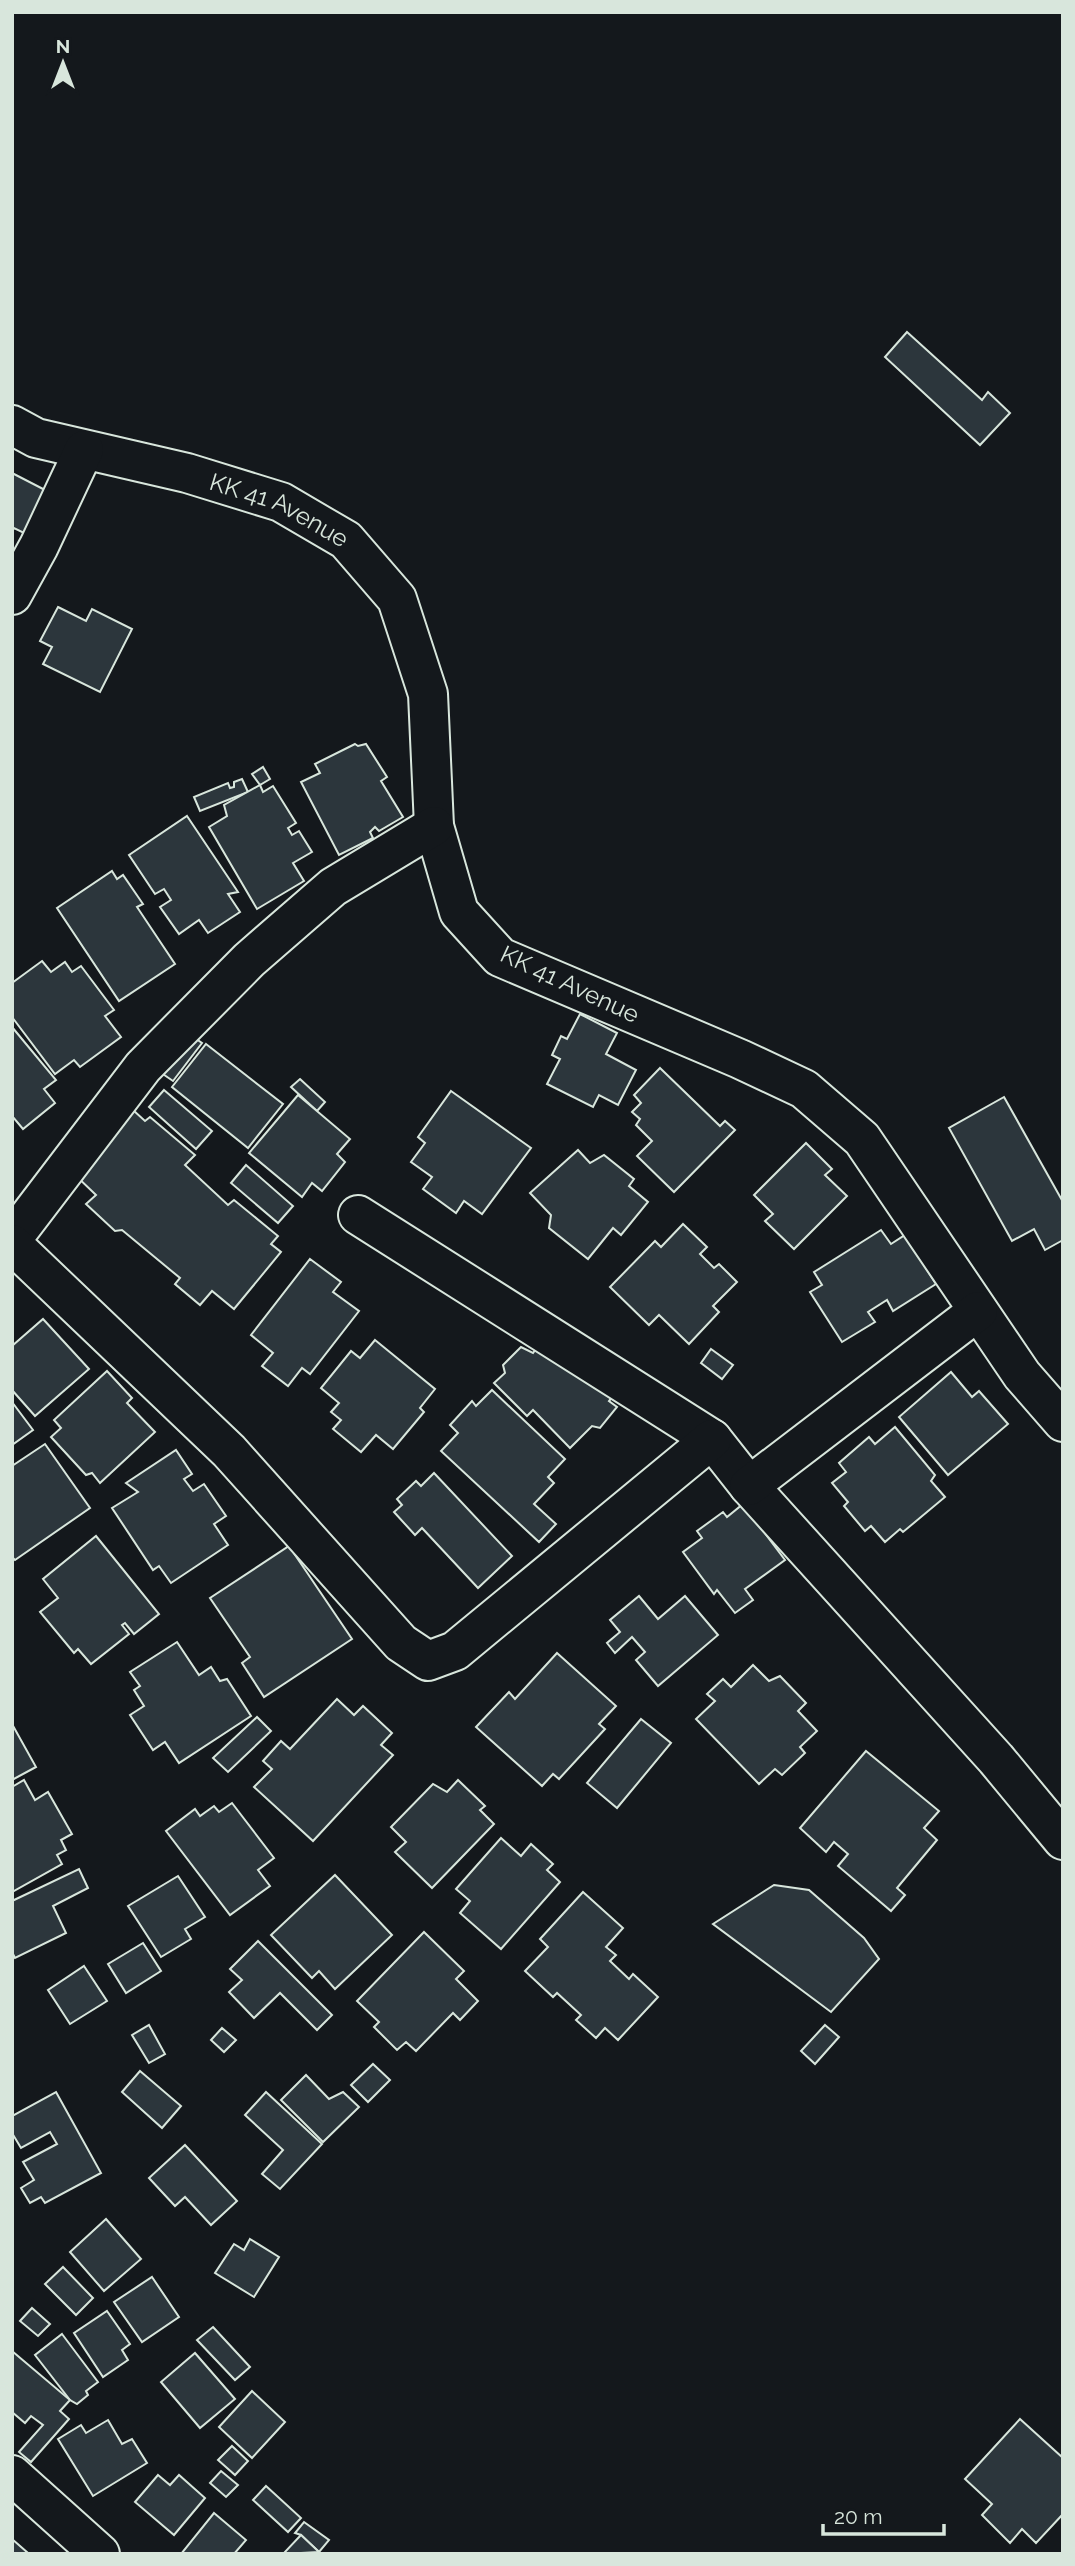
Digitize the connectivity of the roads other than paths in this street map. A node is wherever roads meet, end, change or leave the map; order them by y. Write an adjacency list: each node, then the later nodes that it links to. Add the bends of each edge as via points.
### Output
1 (12, 425): 2 (street, KK 41 Avenue, via 36,438)
2 (84, 450): 3 (street); 4 (street, KK 41 Avenue, via 187,473 281,502 346,540 397,599 428,694)
3 (12, 595)
4 (434, 826): 6 (street, via 333,887 249,960 143,1067); 7 (street, KK 41 Avenue, via 459,912 500,957 804,1090 862,1139)
5 (358, 1215): 9 (street)
6 (12, 1241): 9 (street, via 229,1451 401,1643 428,1661 455,1651)
7 (978, 1311): 8 (street, KK 41 Avenue, via 1022,1375); 10 (street)
8 (1063, 1422)
9 (712, 1439): 10 (street)
10 (749, 1486): 11 (street, via 996,1759)
11 (1063, 1840)
12 (12, 2475): 13 (street)
13 (100, 2554)

